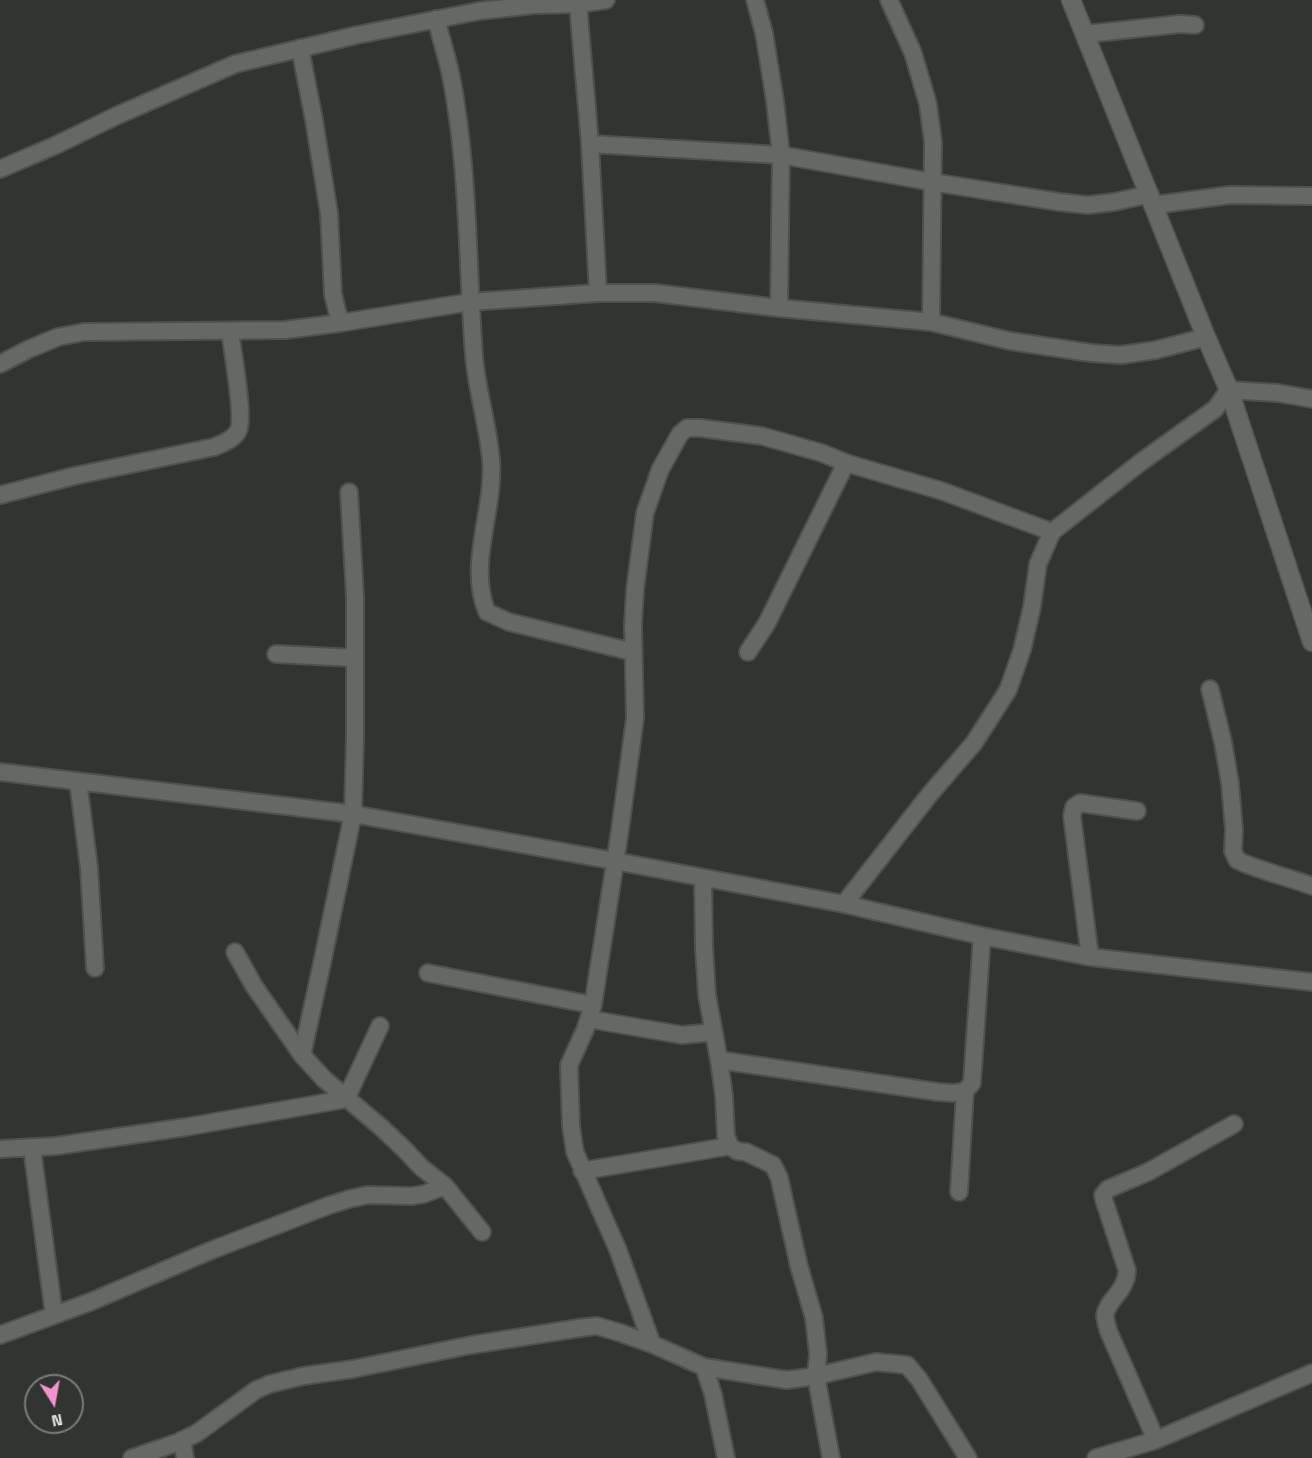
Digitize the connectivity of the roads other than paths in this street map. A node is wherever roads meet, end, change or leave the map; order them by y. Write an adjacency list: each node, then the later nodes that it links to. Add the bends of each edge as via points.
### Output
1 (606, 0): 6 (street)
2 (755, 0): 12 (street, via 775,101)
3 (889, 0): 14 (street, via 913,53 928,104 933,142)
4 (1071, 0): 9 (street)
5 (533, 3): 6 (street); 7 (street)
6 (578, 4): 11 (street)
7 (436, 19): 10 (street); 18 (street, via 458,119)
8 (1195, 25): 9 (street)
9 (1086, 34): 16 (street)
10 (300, 48): 13 (street, via 235,64); 21 (street, via 329,213 333,294)
11 (590, 144): 12 (street); 17 (street)
12 (780, 155): 14 (street); 19 (street)
13 (0, 169)
14 (932, 182): 16 (street, via 1088,205); 20 (street)
15 (1312, 196): 16 (street)
16 (1152, 199): 23 (street)
17 (598, 293): 18 (street); 19 (street, via 655,293)
18 (470, 302): 21 (street); 32 (street, via 491,459 492,484 480,584 487,612 508,622)
19 (779, 308): 20 (street)
20 (931, 322): 23 (street, via 1010,341 1121,355)
21 (340, 323): 22 (street)
22 (230, 331): 24 (street, via 84,332 58,337); 29 (street, via 241,416 238,431 228,441)
23 (1206, 338): 25 (street)
24 (0, 364)
25 (1229, 390): 26 (street); 30 (street, via 1215,409); 31 (street)
26 (1312, 399)
27 (846, 463): 30 (street, via 942,491); 32 (street, via 762,436 700,428 687,428 680,434 660,470 645,513 635,590); 33 (street, via 767,623)
28 (350, 492): 35 (street)
29 (0, 495)
30 (1052, 532): 44 (street, via 1038,564 1022,650 1008,690 974,743)
31 (1312, 642)
32 (633, 652): 41 (street, via 635,717)
33 (748, 652)
34 (276, 654): 35 (street)
35 (354, 658): 40 (street)
36 (1210, 689): 43 (street, via 1228,772 1233,851 1237,860)
37 (0, 772): 38 (street)
38 (78, 781): 40 (street); 48 (street, via 89,868)
39 (1137, 811): 47 (street, via 1080,803 1074,807)
40 (352, 814): 41 (street); 54 (street)
41 (615, 861): 42 (street); 51 (street)
42 (704, 878): 44 (street); 53 (street, via 707,995)
43 (1312, 886)
44 (844, 904): 45 (street)
45 (982, 936): 47 (street); 56 (street, via 972,1083)
46 (234, 952): 54 (street)
47 (1090, 957): 50 (street)
48 (95, 968)
49 (428, 973): 51 (street)
50 (1312, 982)
51 (591, 1011): 53 (street, via 600,1022 682,1035); 62 (street, via 569,1065 574,1152)
52 (380, 1026): 57 (street)
53 (714, 1032): 55 (street)
54 (302, 1055): 57 (street)
55 (719, 1060): 56 (street, via 938,1092); 59 (street)
56 (965, 1092): 64 (street)
57 (346, 1099): 60 (street); 63 (street)
58 (1234, 1124): 73 (street, via 1148,1172 1108,1189 1104,1195 1127,1278 1105,1316)
59 (730, 1146): 62 (street); 71 (street, via 773,1165 778,1177 814,1318)
60 (32, 1148): 61 (street); 66 (street)
61 (0, 1149)
62 (582, 1171): 68 (street, via 618,1250)
63 (445, 1186): 65 (street); 66 (street, via 424,1194 367,1195 327,1206)
64 (959, 1192)
65 (482, 1232)
66 (54, 1315): 67 (street)
67 (0, 1335)
68 (652, 1344): 69 (street); 72 (street, via 597,1326 284,1380 256,1390)
69 (704, 1367): 71 (street, via 787,1380); 76 (street)
70 (1312, 1373): 73 (street)
71 (816, 1376): 77 (street); 78 (street, via 876,1362 908,1365)
72 (182, 1440): 74 (street); 75 (street)
73 (1156, 1440): 79 (street)
74 (132, 1458)
75 (185, 1458)
76 (726, 1458)
77 (831, 1458)
78 (968, 1458)
79 (1096, 1458)

